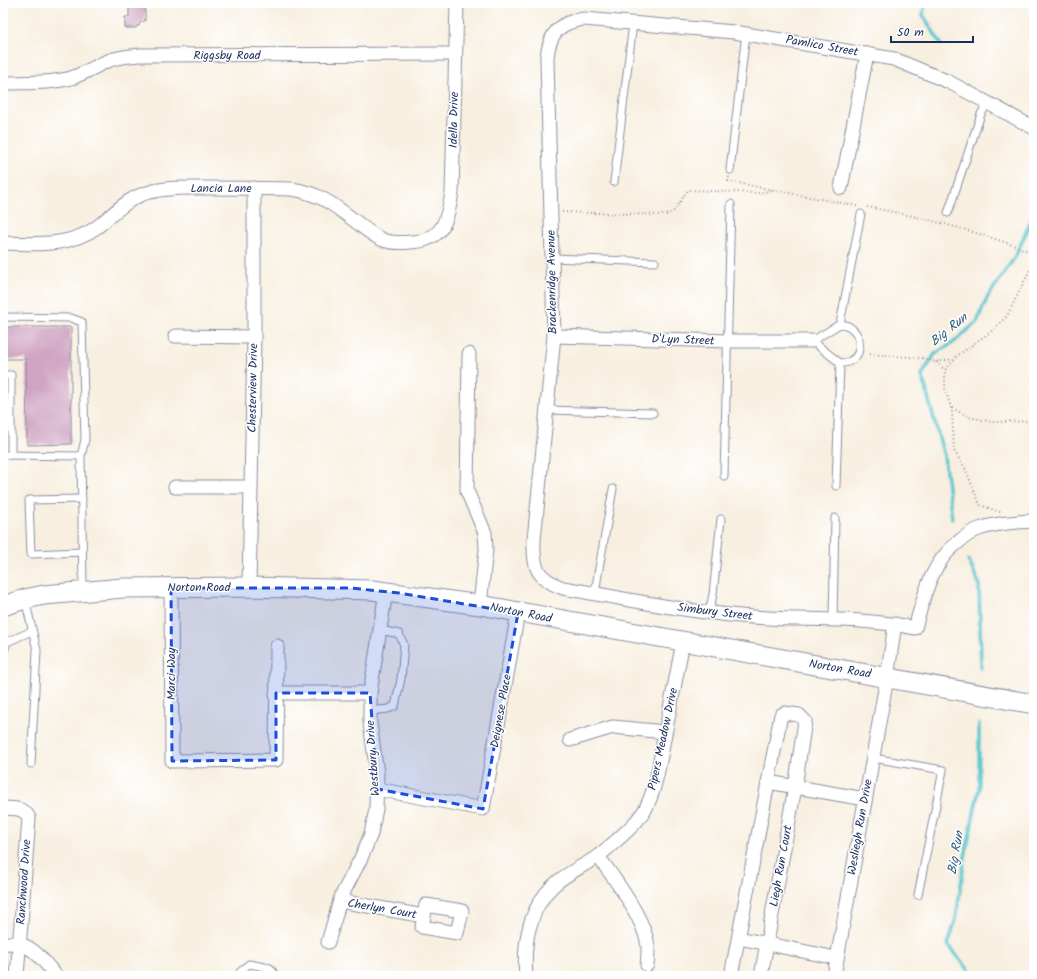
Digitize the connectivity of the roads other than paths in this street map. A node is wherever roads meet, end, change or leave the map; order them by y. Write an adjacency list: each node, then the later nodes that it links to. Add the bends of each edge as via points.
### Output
1 (457, 3): 5 (street, Idella Drive)
2 (594, 20): 3 (street, Pamlico Street); 19 (street, Brackenridge Avenue, via 584,19 558,29 548,50)
3 (633, 23): 4 (street, Pamlico Street); 11 (lane)
4 (746, 33): 6 (street, Pamlico Street); 10 (lane)
5 (455, 54): 7 (street, Riggsby Road, via 140,55 111,60 72,78 48,82); 17 (street, Idella Drive, via 452,193 448,215)
6 (867, 54): 8 (street, Pamlico Street, via 894,59 949,82); 13 (street)
7 (3, 82)
8 (988, 103): 9 (street, Pamlico Street); 15 (lane, via 981,114)
9 (1034, 128)
10 (730, 170)
11 (614, 182)
12 (254, 188): 17 (street, Lancia Lane, via 307,191 324,198 382,239 399,243 419,242); 18 (street, Lancia Lane, via 173,188 151,192 134,197 96,228 80,236 45,244); 24 (street, Chesterview Drive)
13 (841, 188)
14 (731, 204): 26 (lane)
15 (948, 213)
16 (861, 214): 22 (lane)
17 (438, 234)
18 (3, 243)
19 (552, 258): 20 (lane); 25 (street, Brackenridge Avenue)
20 (656, 262)
21 (3, 317): 35 (lane, via 71,318 82,322 85,440)
22 (840, 324): 27 (lane); 29 (lane, via 848,325 855,331 859,340 855,358 850,362)
23 (175, 336): 24 (street)
24 (254, 336): 39 (street, Chesterview Drive)
25 (554, 336): 26 (street, D'Lyn Street); 31 (street, Brackenridge Avenue)
26 (728, 341): 27 (street, D'Lyn Street); 36 (lane)
27 (812, 341): 29 (lane)
28 (469, 354): 53 (street, via 467,491 485,533 486,549)
29 (840, 363): 37 (lane)
30 (3, 375): 34 (lane, via 12,375)
31 (547, 410): 32 (lane); 46 (street, Brackenridge Avenue, via 534,540 534,558)
32 (653, 413)
33 (3, 455): 34 (lane)
34 (11, 456): 35 (lane)
35 (81, 456): 41 (lane)
36 (724, 476)
37 (836, 486)
38 (175, 487): 39 (street)
39 (251, 487): 47 (street, Chesterview Drive)
40 (613, 489): 51 (lane)
41 (82, 499): 45 (lane); 45 (lane, via 29,500 32,554)
42 (835, 518): 57 (lane)
43 (721, 519): 55 (lane)
44 (1034, 521): 58 (street, Simbury Street, via 1002,524 968,534 948,551 932,573 915,628)
45 (82, 552): 49 (lane)
46 (540, 575): 51 (street, Simbury Street, via 551,584)
47 (248, 587): 48 (main road, Norton Road); 50 (main road, Norton Road)
48 (171, 588): 49 (main road, Norton Road); 65 (street, Marci Way, via 172,761 276,760)
49 (83, 591): 52 (main road, Norton Road)
50 (386, 591): 53 (main road, Norton Road); 59 (street, Westbury Drive)
51 (595, 594): 55 (street, Simbury Street)
52 (25, 599): 54 (main road, Norton Road); 60 (lane)
53 (480, 605): 56 (main road, Norton Road)
54 (3, 606)
55 (709, 612): 57 (street, Simbury Street)
56 (518, 613): 61 (main road, Norton Road); 75 (street, Deignese Place, via 483,809)
57 (833, 620): 58 (street, Simbury Street)
58 (895, 624): 64 (street, Wesliegh Run Drive)
59 (380, 630): 66 (street, Westbury Drive); 68 (lane, via 399,634 404,645 401,679 395,706)
60 (32, 631): 63 (lane, via 7,642); 72 (lane, via 37,650)
61 (683, 642): 64 (main road, Norton Road); 69 (street, Pipers Meadow Drive)
62 (276, 646): 65 (street)
63 (3, 654)
64 (887, 678): 67 (main road, Norton Road); 71 (street, Wesliegh Run Drive)
65 (276, 693): 66 (street)
66 (370, 693): 68 (street, Westbury Drive)
67 (1034, 704)
68 (370, 711): 75 (street, Westbury Drive)
69 (665, 732): 70 (street, via 613,727); 78 (street, Pipers Meadow Drive, via 653,791 645,809 633,826)
70 (570, 740)
71 (873, 758): 76 (street, Wesliegh Run Drive); 79 (lane, via 943,770)
72 (31, 764)
73 (768, 782): 74 (street); 74 (street, Liegh Run Court, via 781,716 785,713 799,715 805,721); 82 (street, Liegh Run Court)
74 (795, 787): 76 (street); 86 (street, Liegh Run Court)
75 (377, 789): 80 (street, Westbury Drive, via 371,834)
76 (865, 799): 87 (street, Wesliegh Run Drive)
77 (3, 808): 85 (street, Ranchwood Drive, via 22,809 29,818)
78 (598, 856): 88 (street, via 639,920 648,946); 93 (street, Pipers Meadow Drive, via 555,884 545,894 537,908 525,944)
79 (918, 895)
80 (340, 901): 81 (street, Cherlyn Court); 83 (street, Westbury Drive)
81 (424, 916)
82 (738, 938): 86 (street); 94 (street, Liegh Run Court)
83 (328, 942)
84 (3, 943): 85 (street)
85 (19, 944): 89 (street, Ranchwood Drive); 90 (street, via 40,956)
86 (766, 945): 87 (street); 95 (street, Liegh Run Court)
87 (836, 958): 96 (street, Wesliegh Run Drive)
88 (648, 965)
89 (17, 976)
90 (56, 976)
91 (239, 976): 92 (lane, via 249,964 270,968)
92 (276, 976)
93 (526, 976)
94 (731, 976)
95 (761, 976)
96 (834, 976)

